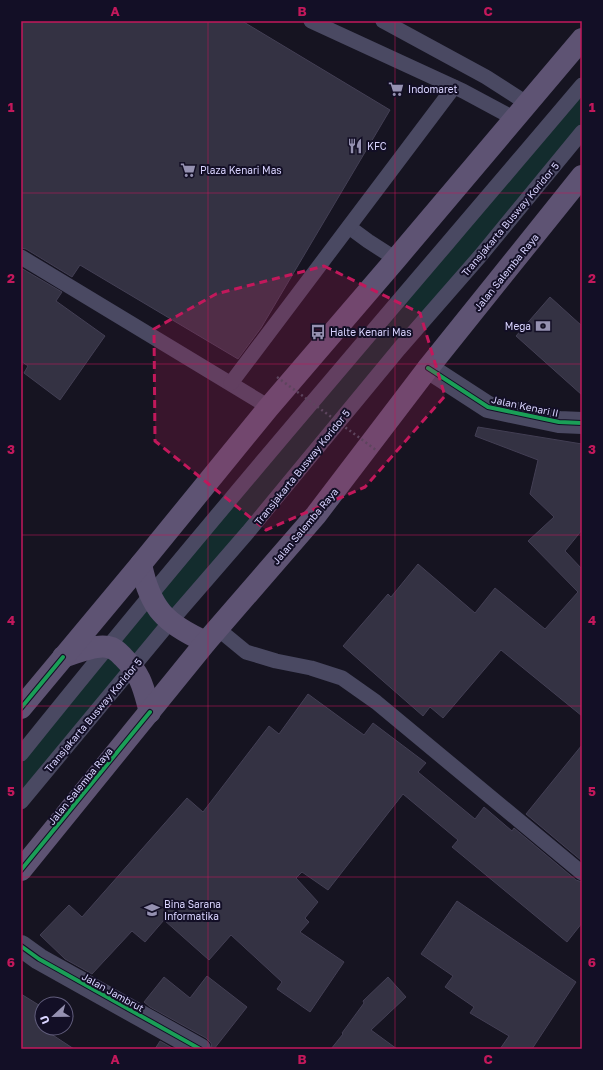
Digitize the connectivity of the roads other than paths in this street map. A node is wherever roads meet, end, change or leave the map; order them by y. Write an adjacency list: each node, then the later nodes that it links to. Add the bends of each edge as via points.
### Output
1 (311, 21): 5 (lane)
2 (383, 21): 6 (lane, via 486,77)
3 (582, 39): 6 (main road)
4 (582, 85): 17 (lane)
5 (454, 87): 6 (lane); 9 (lane)
6 (521, 112): 11 (main road)
7 (582, 132): 18 (lane, Transjakarta Busway Koridor 5)
8 (582, 176): 12 (main road, Jalan Salemba Raya)
9 (349, 227): 11 (lane); 13 (lane)
10 (21, 257): 13 (lane)
11 (396, 260): 14 (main road)
12 (428, 368): 15 (street, Jalan Kenari II, via 488,407 559,422); 19 (main road, Jalan Salemba Raya, via 316,515)
13 (231, 383): 14 (lane)
14 (269, 407): 16 (main road)
15 (582, 423)
16 (141, 564): 17 (main road); 21 (main road)
17 (150, 596): 18 (main road); 20 (lane)
18 (170, 622): 19 (main road, via 186,634); 22 (lane, Transjakarta Busway Koridor 5)
19 (212, 636): 24 (main road, Jalan Salemba Raya); 28 (lane, via 246,652 342,678 376,702)
20 (108, 647): 21 (main road); 22 (main road, via 116,650); 25 (lane)
21 (64, 657): 23 (main road)
22 (133, 667): 24 (main road, via 140,678); 26 (lane, Transjakarta Busway Koridor 5)
23 (21, 708)
24 (150, 712): 27 (main road, Jalan Salemba Raya)
25 (21, 754)
26 (21, 802)
27 (21, 870)
28 (582, 873)
29 (21, 946): 30 (street, Jalan Jambrut, via 39,959)
30 (200, 1049)

